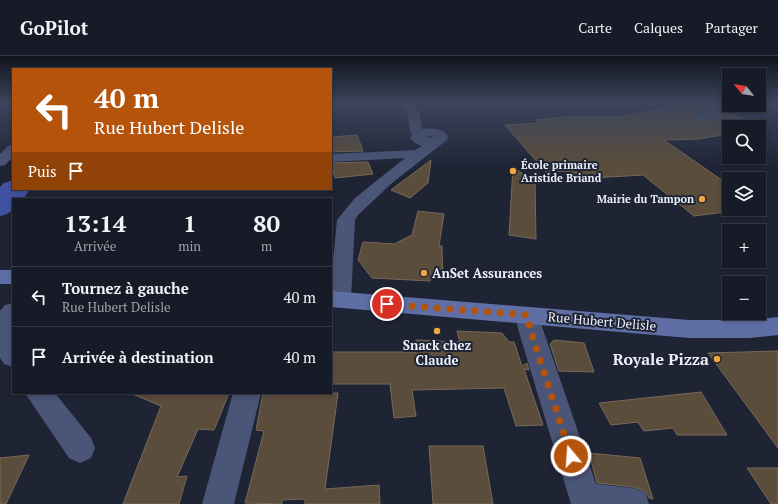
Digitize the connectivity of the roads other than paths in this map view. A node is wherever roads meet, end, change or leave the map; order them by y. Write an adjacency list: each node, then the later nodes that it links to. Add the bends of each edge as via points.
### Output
1 (416, 124): 3 (street, via 417,138 420,141)
2 (421, 124): 3 (street)
3 (435, 138): 5 (street)
4 (12, 150): 7 (street)
5 (419, 155): 6 (street); 10 (street, via 348,214)
6 (332, 158)
7 (0, 162)
8 (0, 276): 9 (main road)
9 (12, 277)
10 (335, 300): 12 (main road, Rue Hubert Delisle)
11 (12, 312): 14 (street, via 1,327 3,343)
12 (528, 315): 13 (main road, Rue Hubert Delisle, via 689,329); 18 (street, via 530,329)
13 (778, 326)
14 (12, 356)
15 (40, 394): 17 (street)
16 (247, 394): 19 (street)
17 (80, 448)
18 (586, 501): 20 (street)
19 (218, 504)
20 (633, 504)

